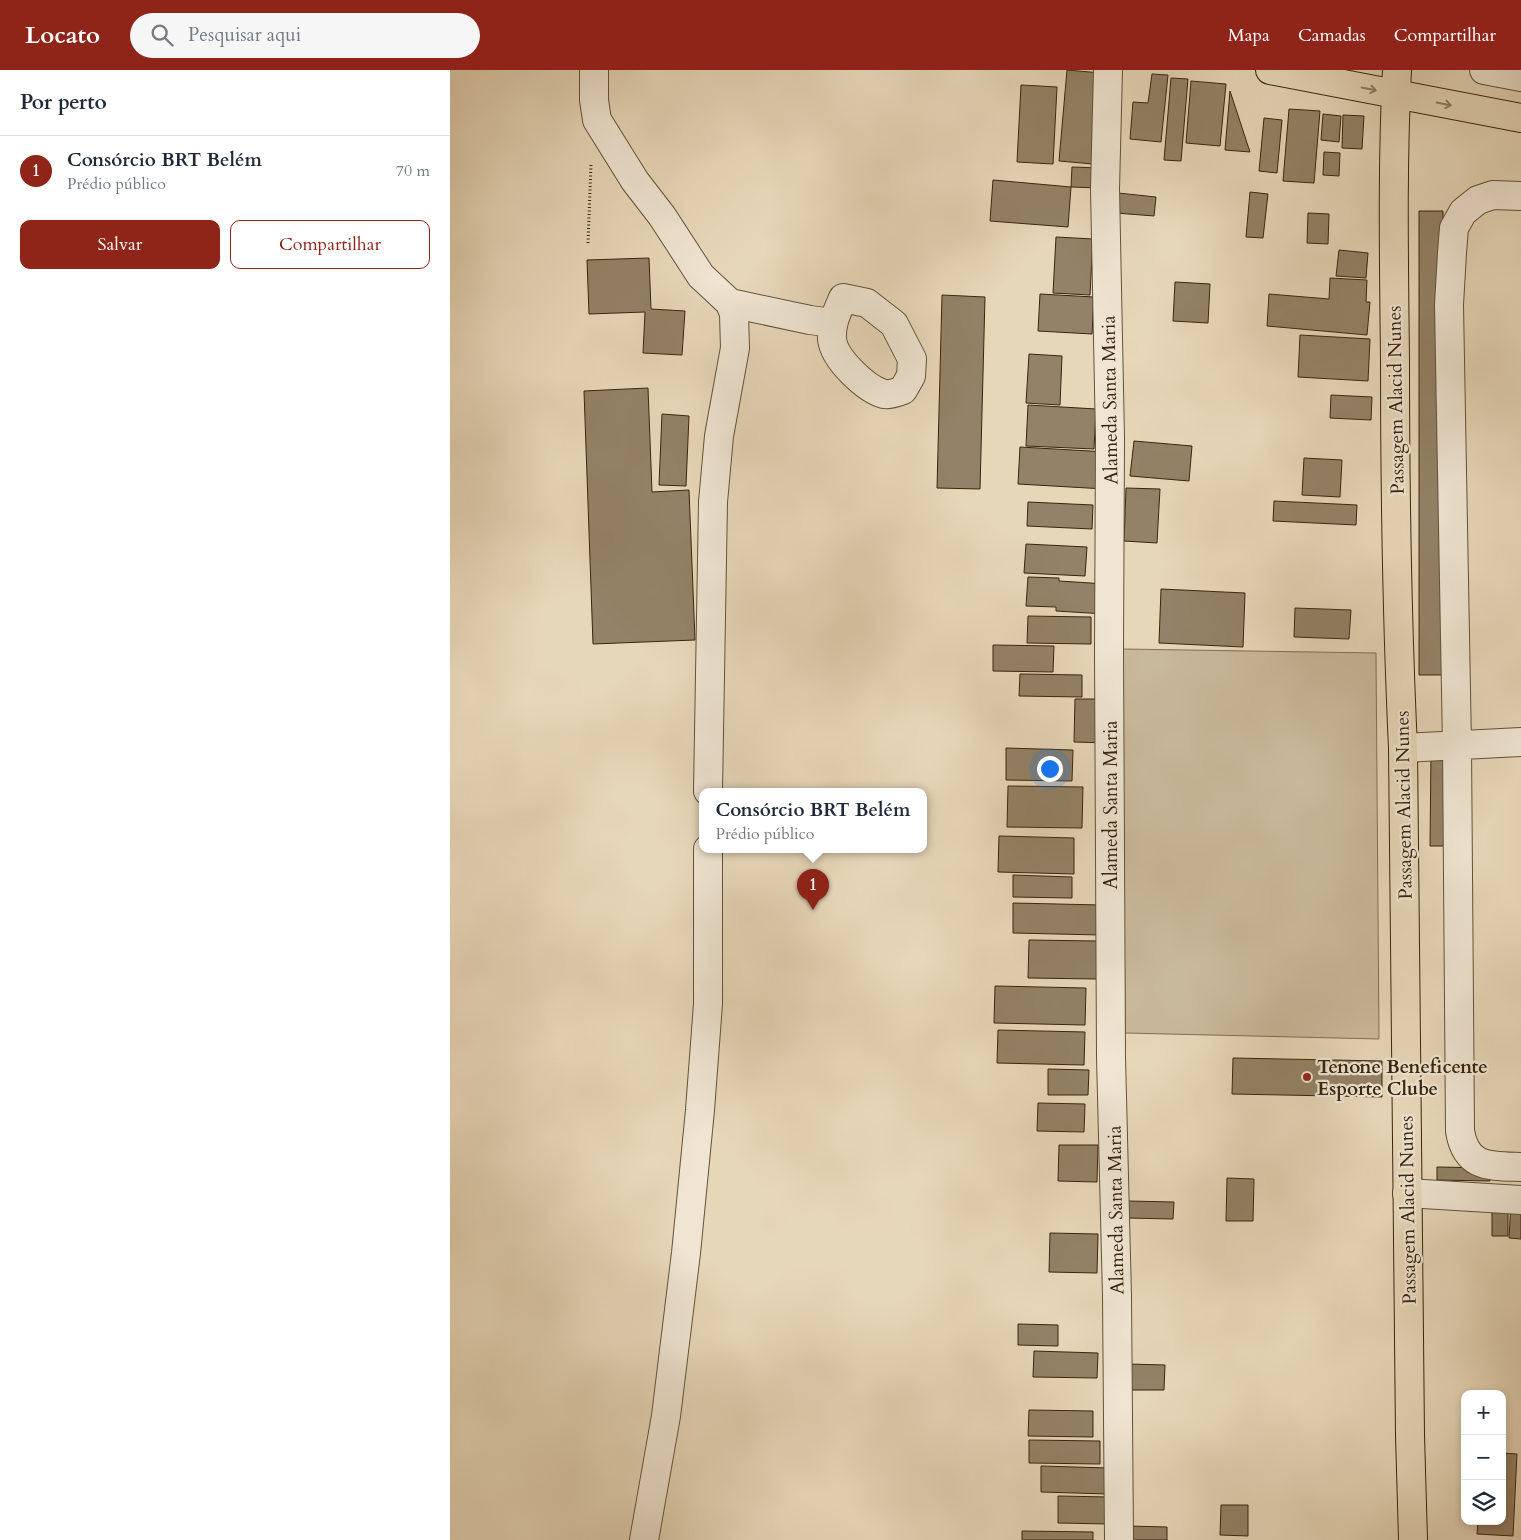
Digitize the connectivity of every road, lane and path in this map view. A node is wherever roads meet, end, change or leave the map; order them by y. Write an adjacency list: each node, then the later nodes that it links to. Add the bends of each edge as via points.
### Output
1 (594, 70): 8 (street)
2 (1108, 70): 22 (street, Alameda Santa Maria, via 1105,188 1110,438 1111,1057)
3 (1270, 70): 6 (main road, one-way to 6)
4 (1484, 70): 5 (street)
5 (1521, 77)
6 (1397, 82): 7 (main road, one-way to 7); 15 (main road, Passagem Alacid Nunes, via 1393,167 1395,402)
7 (1521, 118)
8 (597, 120): 10 (path); 11 (street, via 701,276)
9 (1521, 196): 14 (street, via 1493,195 1478,200 1462,212 1454,228 1449,305)
10 (588, 243)
11 (730, 303): 12 (street); 16 (street, via 734,314 735,348 719,436 713,502)
12 (833, 323)
13 (1521, 742): 14 (street)
14 (1457, 746): 15 (street); 18 (street, via 1460,1131 1464,1149 1472,1158 1484,1164)
15 (1403, 748): 19 (main road, Passagem Alacid Nunes)
16 (708, 788)
17 (708, 853): 21 (street, via 708,1004 700,1110 666,1416)
18 (1521, 1168)
19 (1408, 1193): 20 (street); 23 (main road, Passagem Alacid Nunes)
20 (1521, 1200)
21 (644, 1540)
22 (1119, 1540)
23 (1413, 1540)

